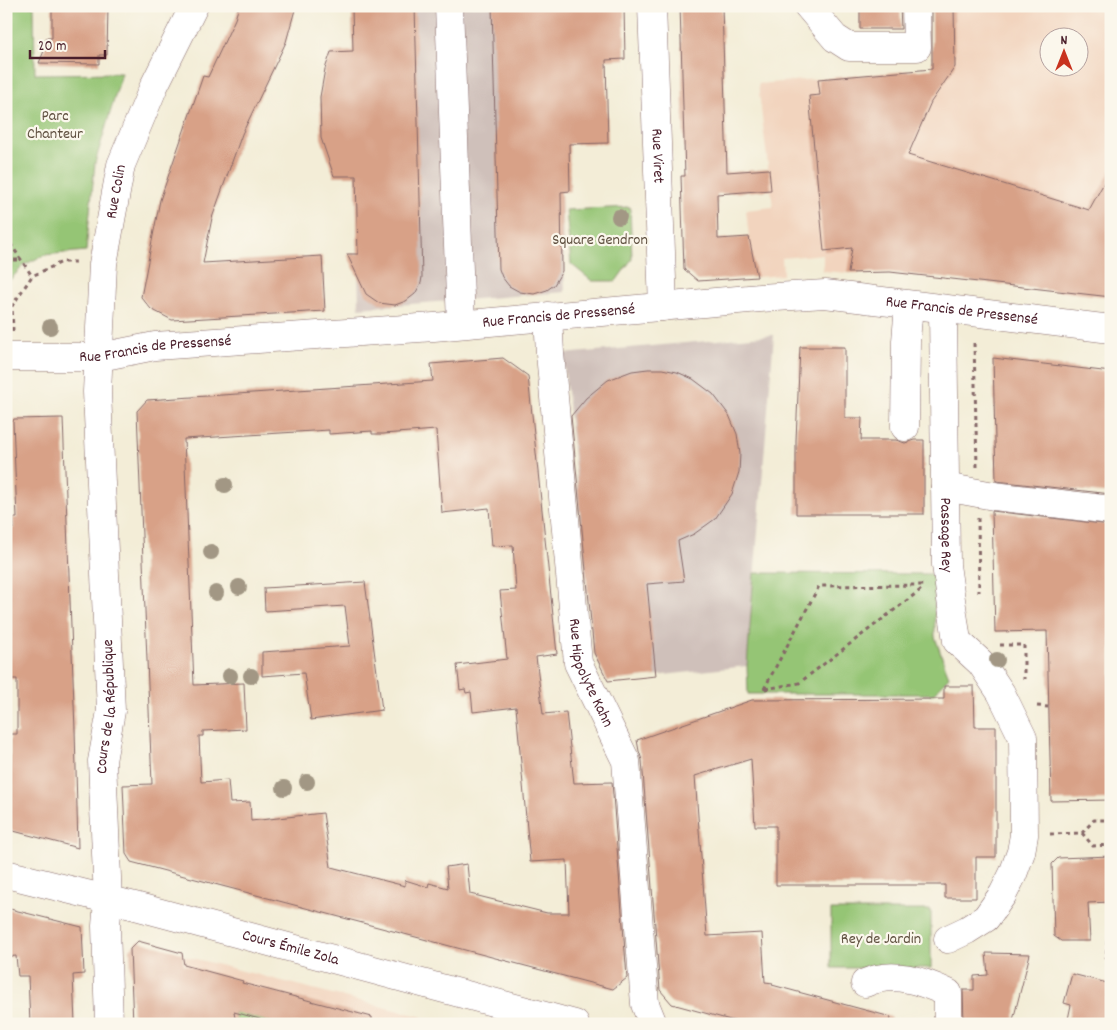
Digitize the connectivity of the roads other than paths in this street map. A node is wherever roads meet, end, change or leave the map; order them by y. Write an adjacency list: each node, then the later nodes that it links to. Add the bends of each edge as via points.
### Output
1 (194, 6): 13 (street, Rue Colin, via 154,86 121,165 103,264)
2 (449, 6): 10 (street)
3 (652, 6): 7 (street, Rue Viret)
4 (808, 6): 5 (street, via 835,38 849,47 917,47)
5 (916, 6)
6 (908, 305): 7 (street, Rue Francis de Pressensé, via 825,294); 8 (street, Rue Francis de Pressensé); 15 (street)
7 (663, 307): 9 (street, Rue Francis de Pressensé)
8 (943, 310): 11 (street, Rue Francis de Pressensé); 16 (street, Passage Rey)
9 (548, 316): 10 (street, Rue Francis de Pressensé); 24 (street, Rue Hippolyte Kahn, via 578,664 626,761 645,1004)
10 (461, 324): 13 (street, Rue Francis de Pressensé, via 155,346)
11 (1111, 329)
12 (10, 356): 13 (street, Rue Francis de Pressensé)
13 (100, 357): 14 (street, Rue Colin)
14 (97, 392): 19 (street, Cours de la République, via 111,711 102,761)
15 (905, 427)
16 (945, 487): 17 (street); 20 (street, Passage Rey, via 946,565 957,641 981,664 1002,693 1023,738 1024,835 1013,874 986,918)
17 (1111, 510)
18 (6, 874): 19 (street, Cours Émile Zola)
19 (108, 900): 22 (street, Cours de la République); 23 (street, Cours Émile Zola)
20 (948, 939)
21 (866, 982): 25 (street, via 883,977 901,978 923,982 948,993)
22 (109, 1024)
23 (575, 1024)
24 (653, 1024)
25 (948, 1024)

